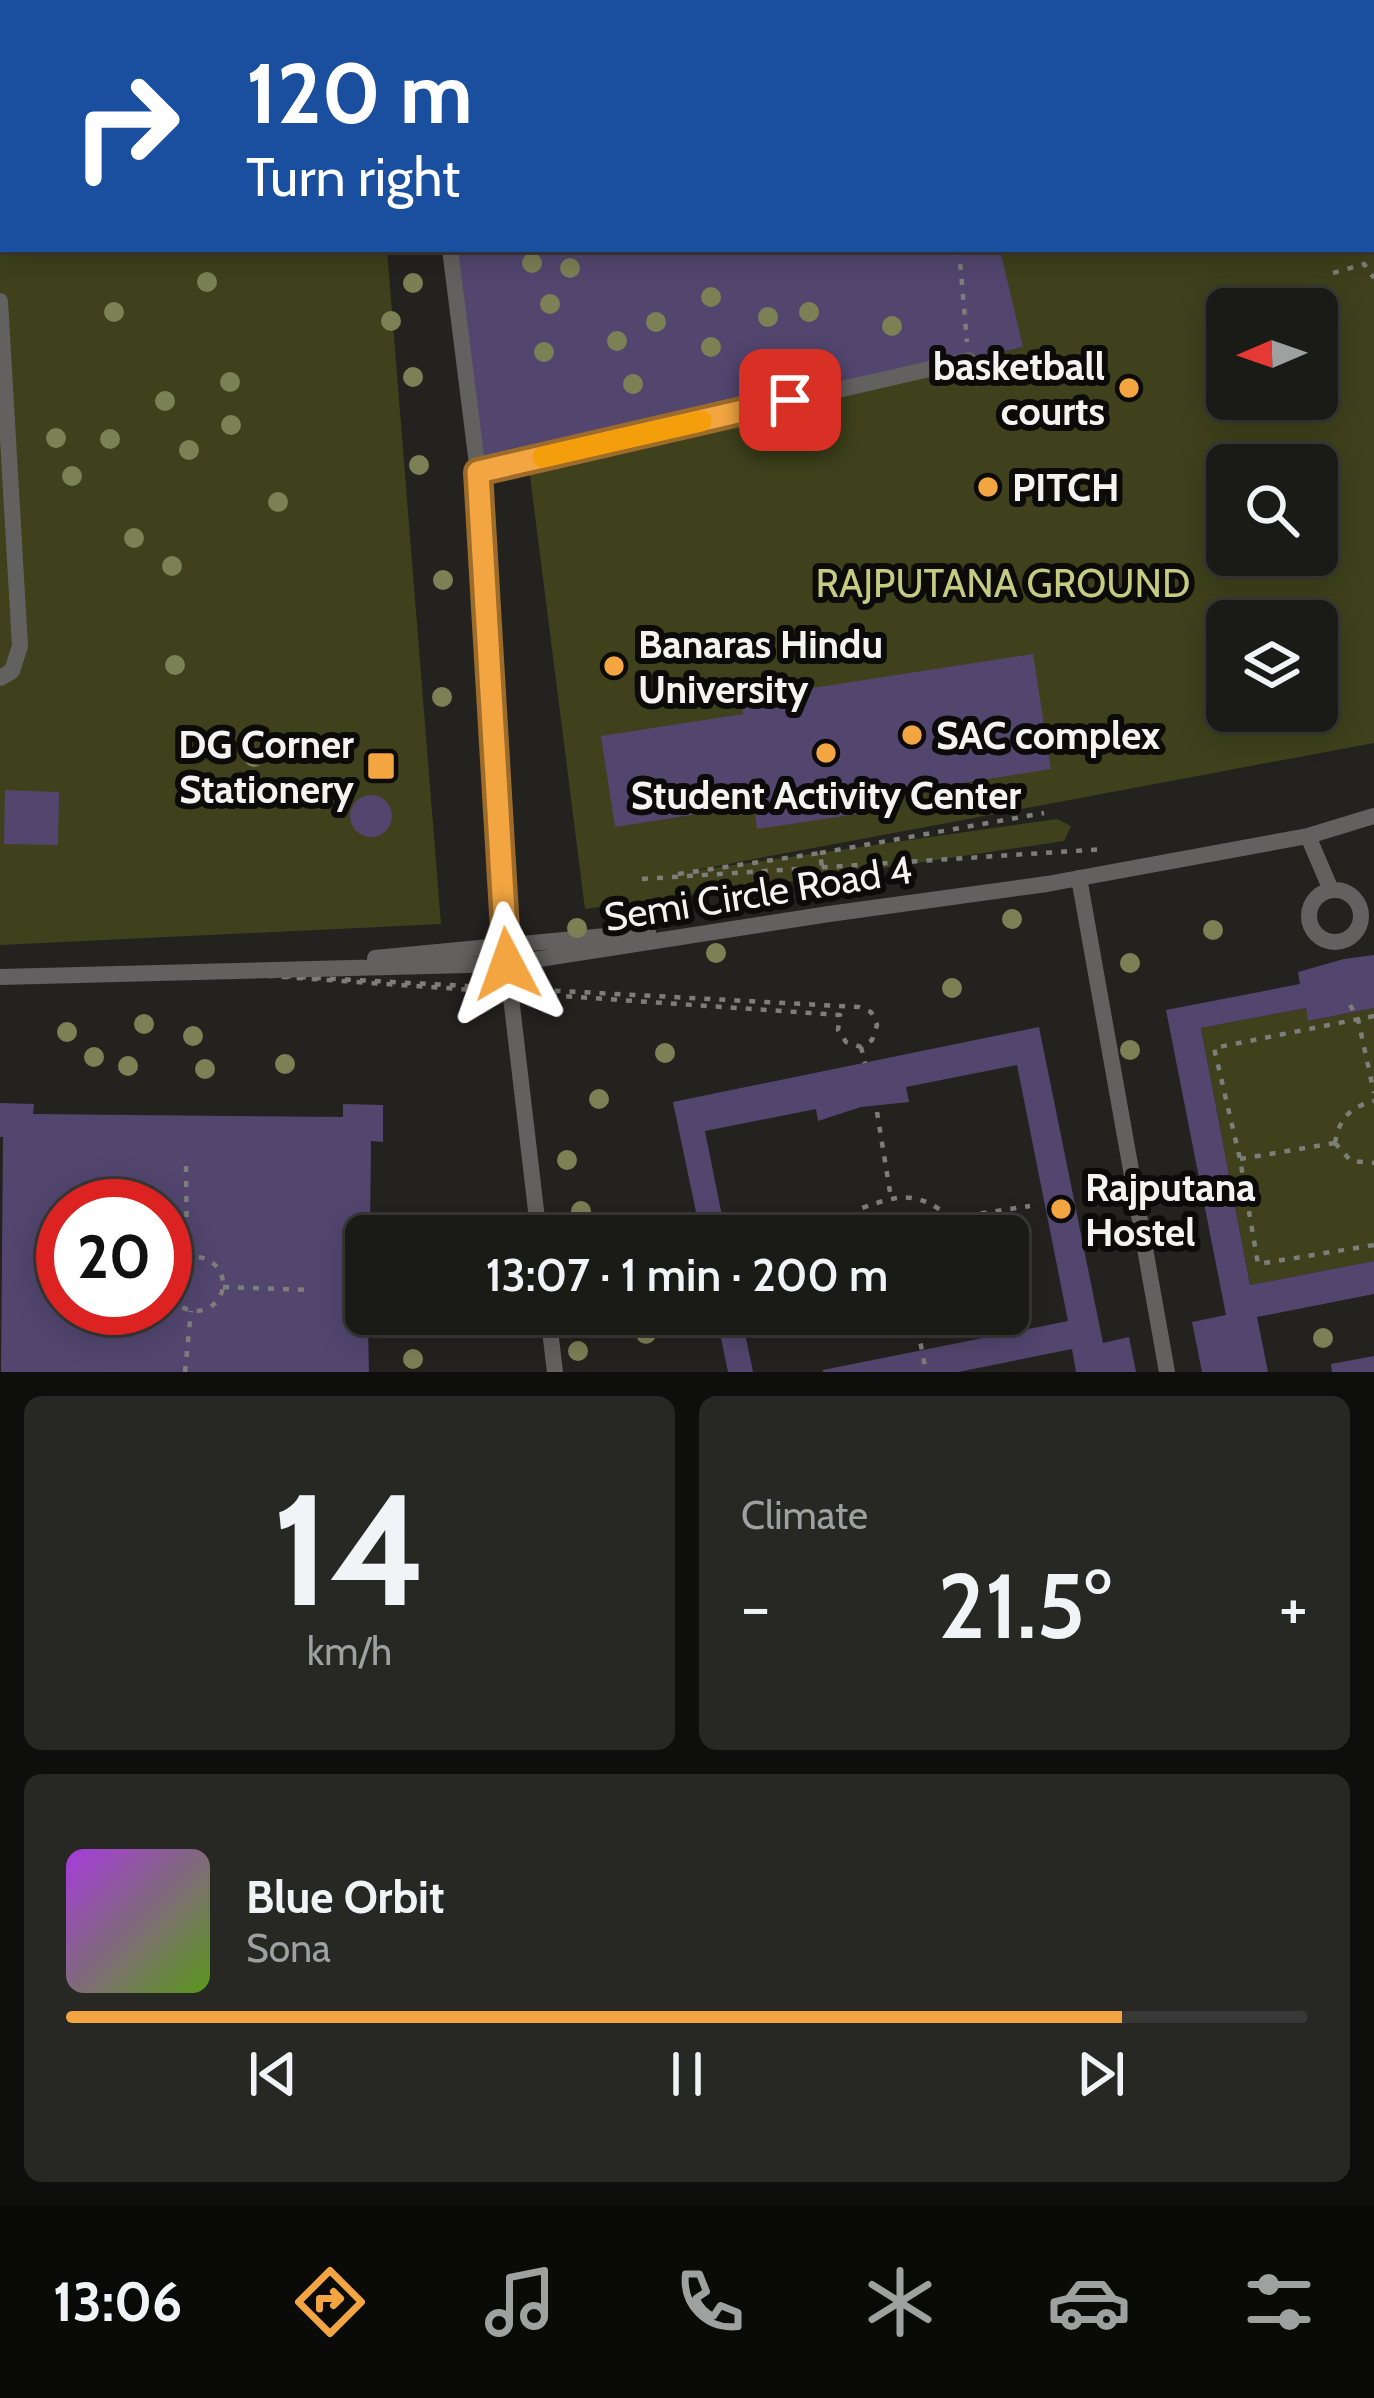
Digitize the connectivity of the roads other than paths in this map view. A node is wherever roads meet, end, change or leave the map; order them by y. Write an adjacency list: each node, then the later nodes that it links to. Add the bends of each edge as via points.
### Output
1 (450, 252): 4 (lane)
2 (0, 301): 5 (lane, via 20,646 12,671)
3 (969, 360): 4 (lane)
4 (478, 472): 10 (lane)
5 (0, 678)
6 (1374, 816): 7 (lane, Semi Circle Road 4)
7 (1309, 836): 8 (lane, Semi Circle Road 4); 9 (lane)
8 (1079, 878): 10 (lane, Semi Circle Road 4); 15 (lane)
9 (1331, 890): 9 (lane, via 1314,901 1310,921 1342,950 1358,928 1359,906)
10 (506, 955): 11 (lane, Semi Circle Road 4); 12 (lane)
11 (0, 977)
12 (536, 1215)
13 (550, 1335): 14 (lane)
14 (554, 1372)
15 (1167, 1372)

